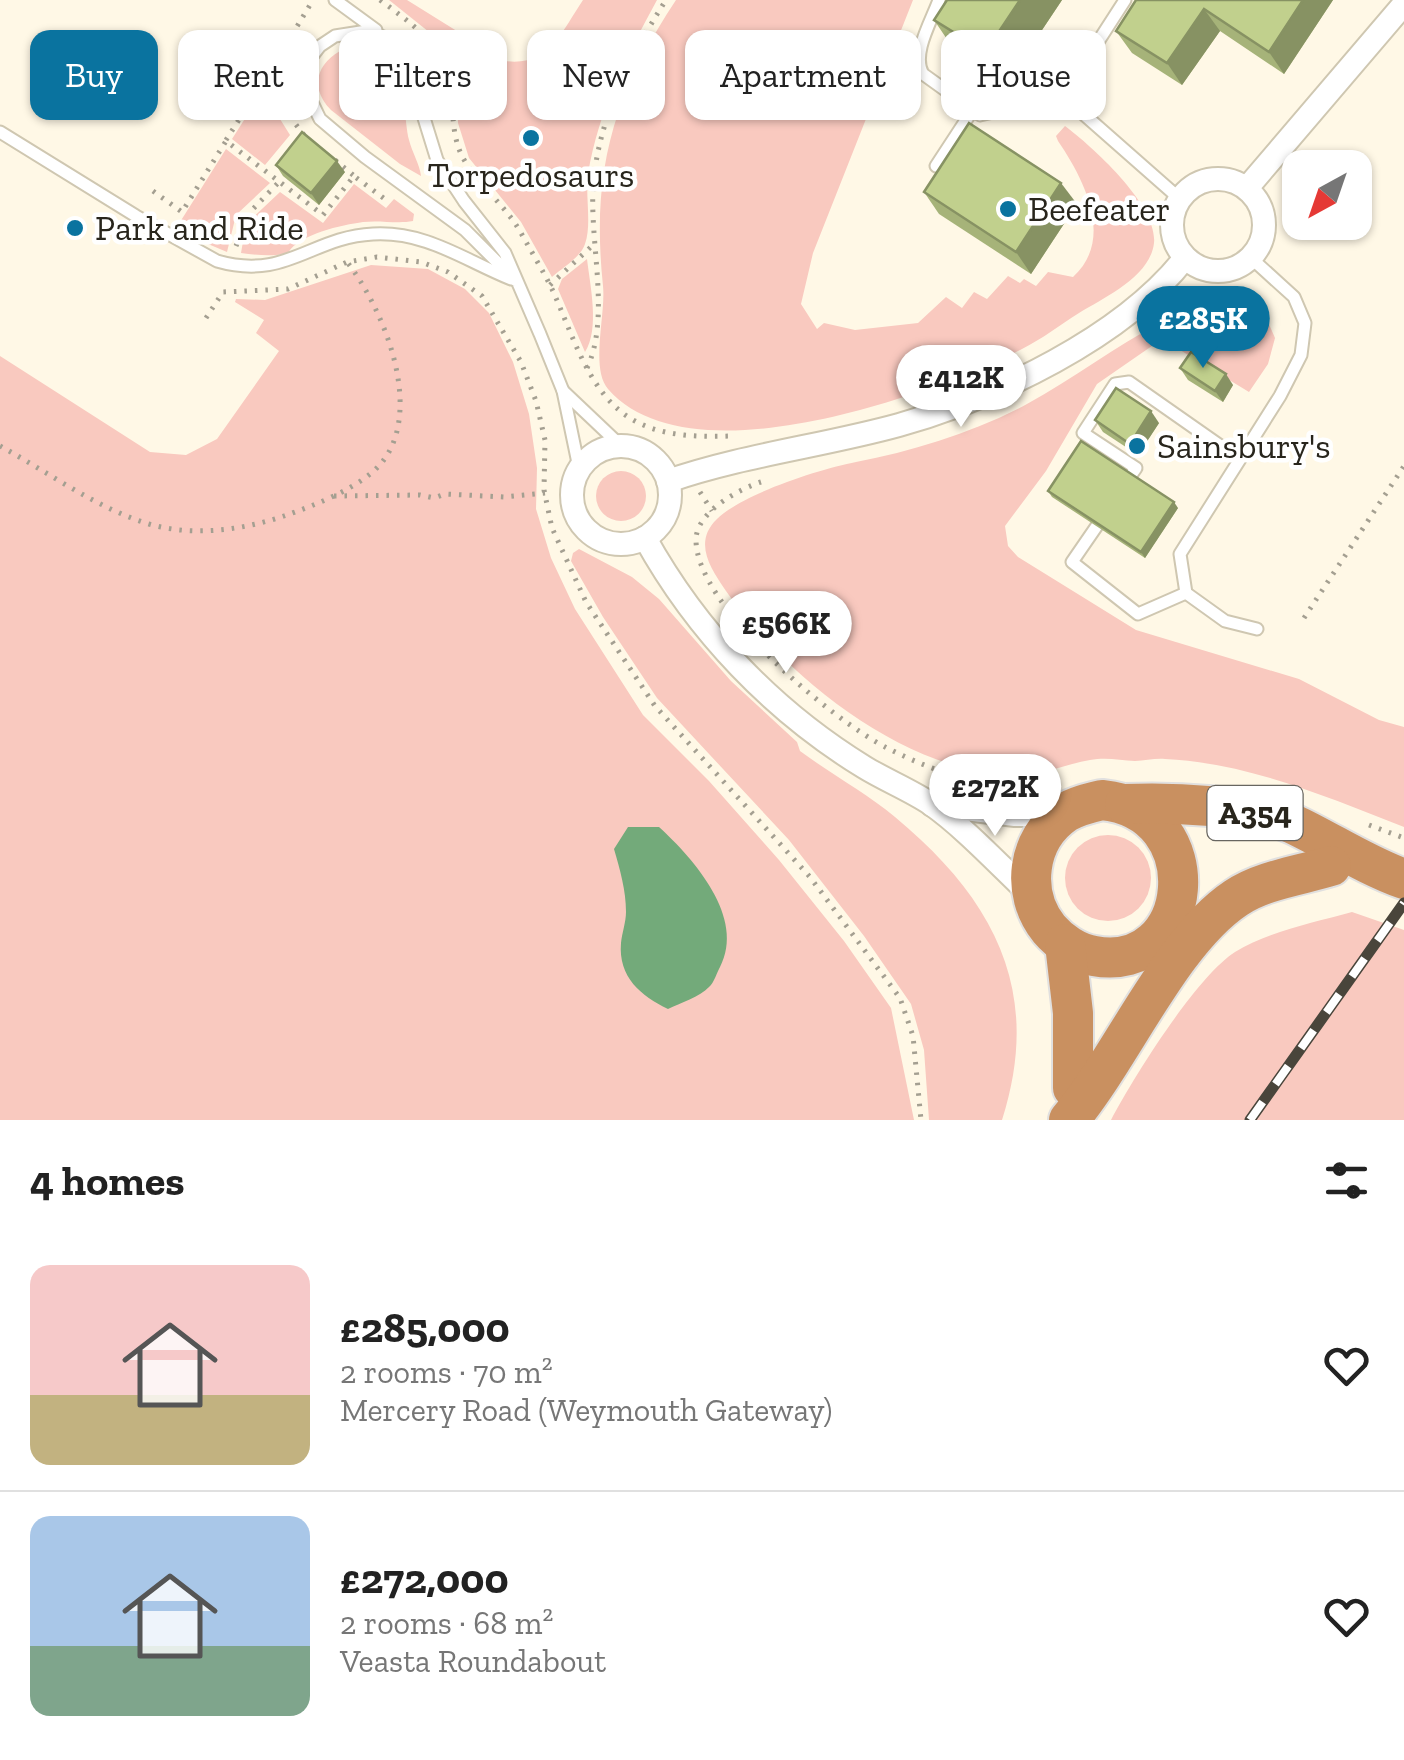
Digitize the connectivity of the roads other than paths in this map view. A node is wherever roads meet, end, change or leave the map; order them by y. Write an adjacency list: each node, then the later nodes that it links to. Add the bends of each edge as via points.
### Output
1 (335, 0): 5 (lane)
2 (939, 0): 8 (lane, via 918,68)
3 (1125, 0): 6 (lane)
4 (1404, 4): 14 (street)
5 (375, 30)
6 (1106, 30)
7 (339, 35): 18 (lane, via 320,46 306,74 305,88 320,119 466,230)
8 (941, 86)
9 (425, 120): 18 (lane, via 438,160 505,253)
10 (966, 120): 13 (lane)
11 (1090, 120): 15 (lane)
12 (0, 132): 18 (lane, via 231,265 282,264 342,238 408,235)
13 (936, 166)
14 (1246, 188): 15 (street, via 1208,179); 17 (street, via 1264,219)
15 (1180, 199): 16 (street, via 1172,225)
16 (1185, 258): 17 (street, via 1214,272); 23 (street, via 1164,285 1120,320 1023,378 901,424)
17 (1251, 258): 21 (lane, via 1294,297 1305,338 1280,396)
18 (515, 280): 19 (lane)
19 (563, 391): 20 (lane); 22 (lane)
20 (620, 445): 22 (street, via 604,448); 23 (street, via 650,455)
21 (1239, 460): 25 (lane, via 1180,554); 25 (lane, via 1129,382 1115,384 1083,433 1136,468 1072,562 1138,614)
22 (579, 468): 24 (street, via 571,500 585,529 613,544)
23 (668, 482): 24 (street, via 667,514)
24 (645, 538): 29 (street, via 696,616 762,690 841,752)
25 (1186, 593): 26 (lane, via 1226,621)
26 (1257, 629)
27 (1058, 799): 28 (highway, A354); 29 (street, via 1014,814); 32 (highway, via 1034,856)
28 (1126, 804): 30 (highway, A354, via 1261,814); 33 (highway, A354, via 1156,824 1176,854)
29 (932, 805): 32 (street)
30 (1388, 860): 31 (highway, A354)
31 (1331, 866): 33 (highway, A354, via 1266,864 1213,882); 36 (highway, via 1238,896 1206,924 1092,1093)
32 (1032, 896): 34 (highway)
33 (1177, 904): 35 (highway, A354)
34 (1065, 944): 35 (highway, via 1108,958); 36 (highway, via 1072,997)
35 (1148, 944): 36 (highway, A354)
36 (1068, 1109)

